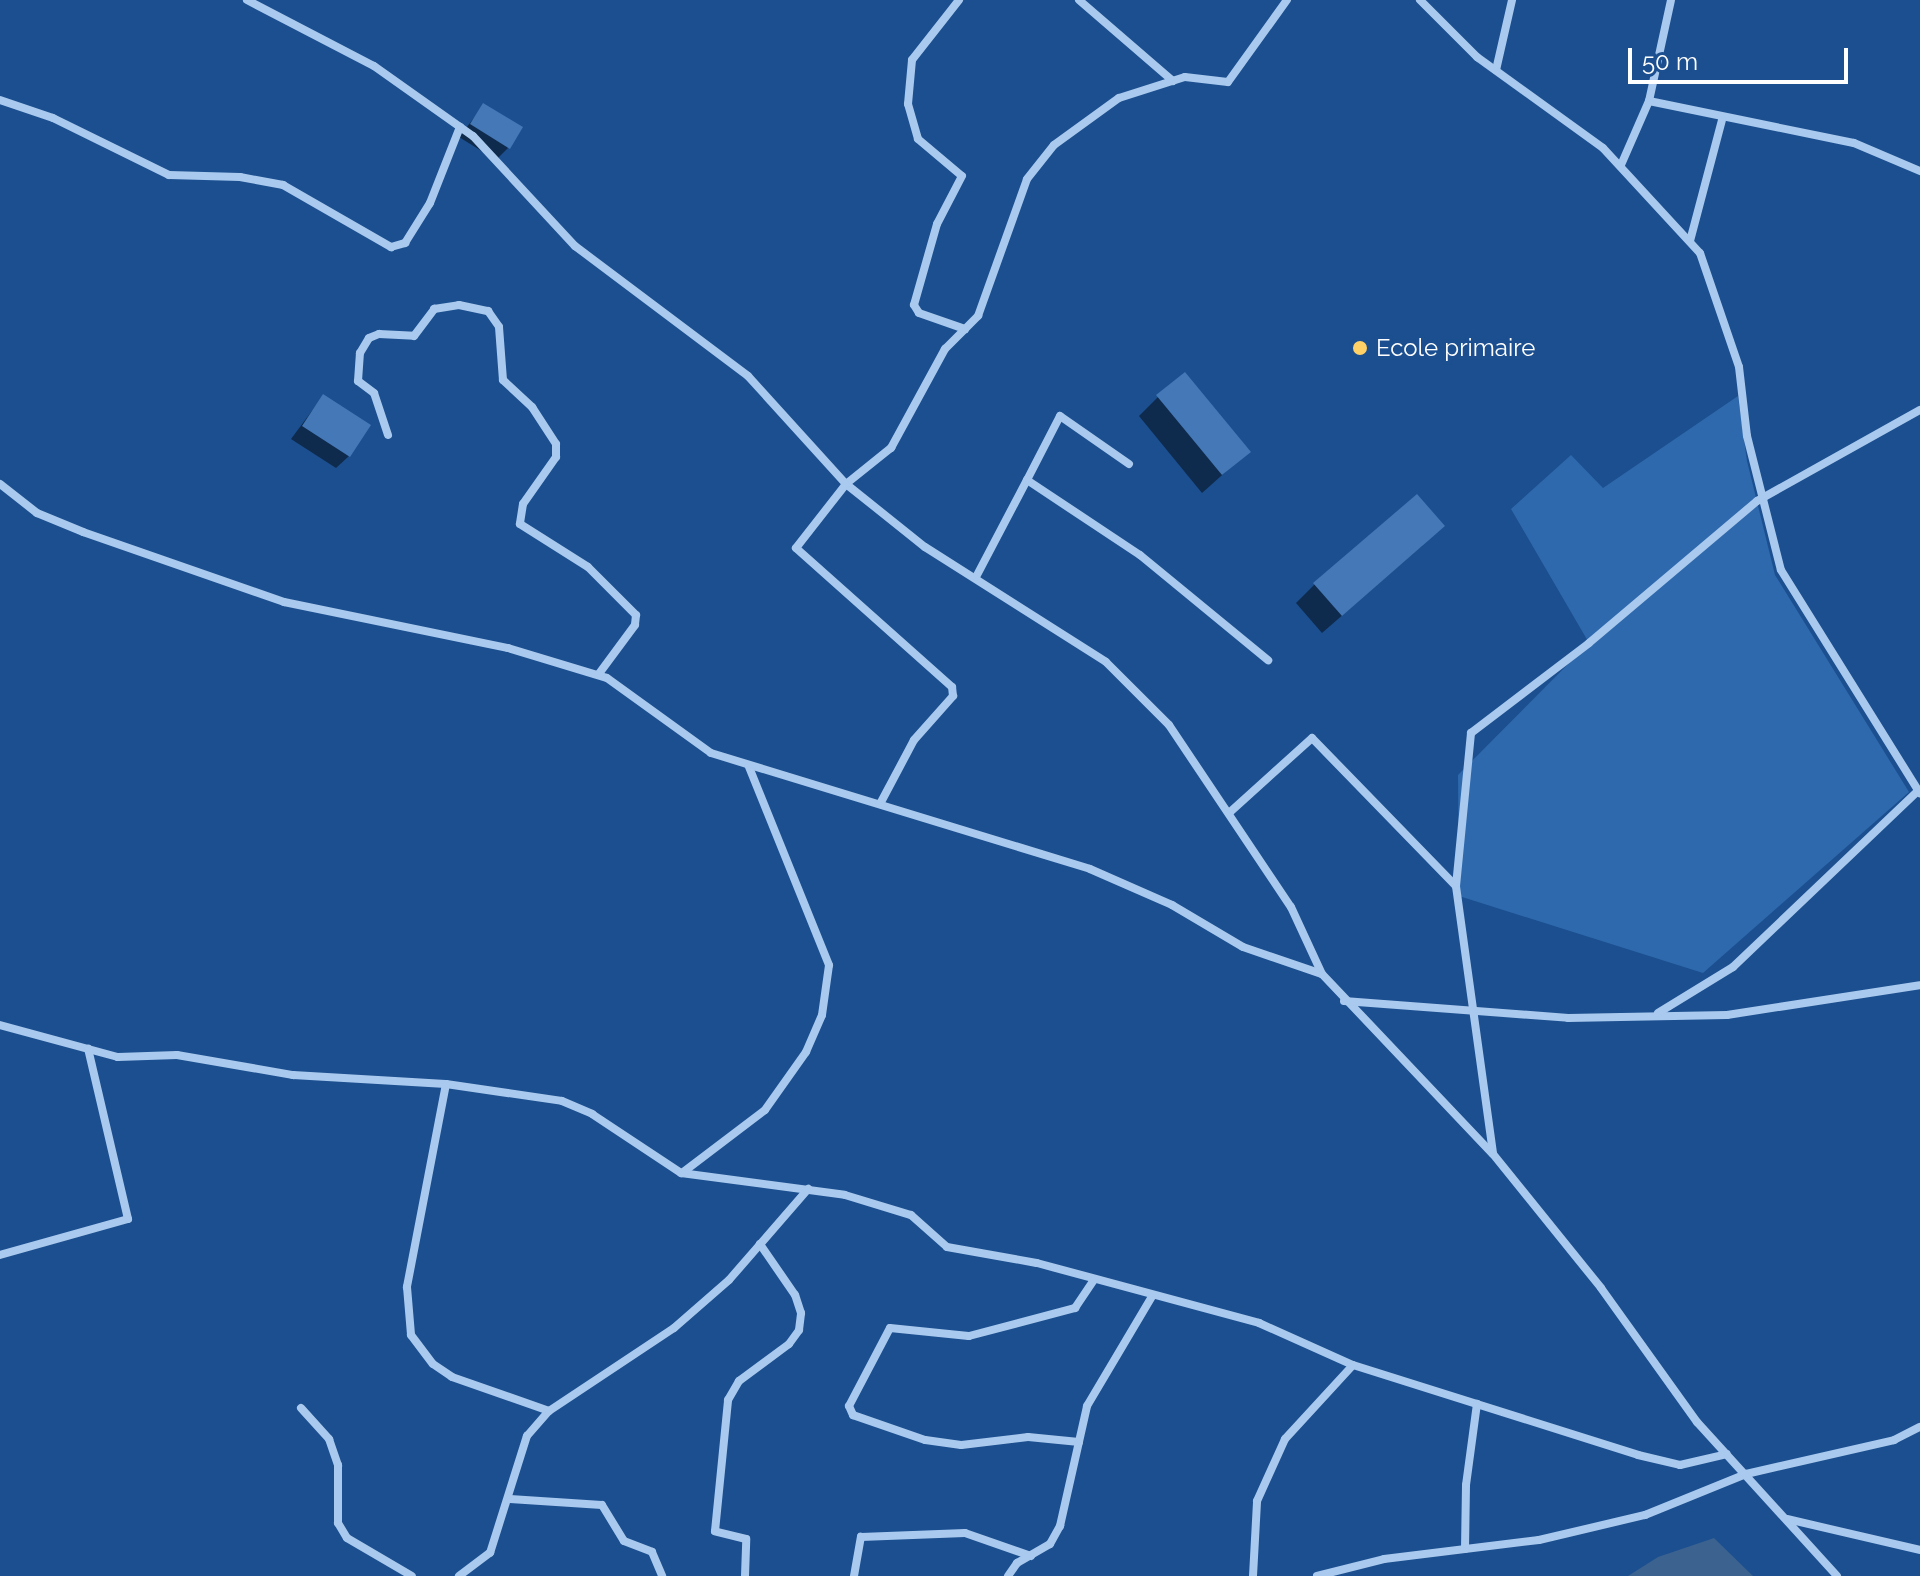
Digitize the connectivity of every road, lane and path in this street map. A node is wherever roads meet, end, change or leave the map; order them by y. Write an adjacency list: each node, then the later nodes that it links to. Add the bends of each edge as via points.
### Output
1 (247, 0): 13 (street, via 374,66)
2 (959, 0): 17 (street, via 912,60 908,104 918,139 962,176 942,211 914,305 919,313)
3 (1079, 0): 9 (street)
4 (1287, 0): 9 (street, via 1232,80)
5 (1420, 0): 8 (street, via 1447,33)
6 (1512, 0): 8 (street)
7 (1671, 0): 11 (street)
8 (1496, 70): 14 (street, via 1554,109)
9 (1173, 81): 17 (street, via 1119,98 1054,145 1027,179 978,316)
10 (0, 100): 13 (street, via 53,118 169,175 240,177 283,185 391,247 405,243 430,203)
11 (1649, 101): 12 (street); 14 (street)
12 (1722, 120): 15 (street, via 1854,143); 16 (street)
13 (460, 127): 23 (street, via 575,246 748,376)
14 (1621, 165): 16 (street)
15 (1920, 171)
16 (1690, 241): 24 (street, via 1700,253 1732,344)
17 (965, 329): 23 (street, via 945,349 891,448)
18 (1920, 410): 24 (street)
19 (388, 435): 27 (street, via 374,393 358,381 360,353 369,338 414,336 434,309 459,305 488,311 499,327 503,380 532,407 556,444 556,457 523,504 520,524 588,567 636,615 635,625)
20 (1129, 464): 21 (street, via 1060,416)
21 (1027, 480): 25 (street); 26 (street, via 1140,555)
22 (0, 484): 27 (street, via 37,513 284,602 508,648)
23 (846, 484): 25 (street, via 925,547); 30 (street, via 800,541 797,553 952,687 953,696 914,740)
24 (1760, 499): 29 (street, via 1791,591); 32 (street, via 1589,643 1471,733)
25 (976, 577): 31 (street, via 1106,662 1169,725)
26 (1268, 660)
27 (598, 675): 28 (street, via 620,685 711,753)
28 (749, 767): 30 (street); 42 (street, via 829,965 822,1015 806,1052 765,1110)
29 (1919, 792): 37 (street, via 1733,967)
30 (880, 804): 33 (street, via 1090,869 1172,905 1243,947)
31 (1229, 813): 32 (street, via 1312,738 1319,740); 33 (street, via 1291,907)
32 (1456, 886): 36 (street)
33 (1322, 974): 35 (street)
34 (1920, 985): 37 (street, via 1727,1015)
35 (1344, 1001): 36 (street); 41 (street, via 1440,1093)
36 (1473, 1013): 37 (street, via 1568,1018); 41 (street)
37 (1656, 1014)
38 (0, 1025): 39 (street)
39 (88, 1049): 40 (street, via 118,1057 177,1055 293,1075); 45 (street, via 128,1219)
40 (446, 1084): 42 (street, via 562,1101 592,1114); 51 (street, via 407,1287 411,1335 433,1364 452,1377)
41 (1493, 1154): 54 (street)
42 (681, 1173): 43 (street)
43 (808, 1189): 44 (street); 46 (street, via 911,1215 947,1247 1037,1263)
44 (760, 1244): 51 (street, via 729,1280 674,1328); 64 (street, via 795,1295 801,1313 799,1330 789,1344 739,1381 728,1400 715,1531 746,1539)
45 (0, 1255)
46 (1094, 1280): 47 (street); 53 (street, via 1075,1308 969,1336 890,1328 849,1406 853,1415 925,1440 961,1445 1028,1437)
47 (1153, 1295): 48 (street, via 1259,1323); 53 (street, via 1097,1387)
48 (1353, 1365): 49 (street); 67 (street, via 1285,1439 1257,1501)
49 (1477, 1404): 54 (street, via 1680,1465); 58 (street, via 1466,1485)
50 (301, 1408): 61 (street, via 329,1439 338,1465 338,1523 347,1538)
51 (549, 1411): 56 (street, via 527,1436)
52 (1920, 1427): 55 (street, via 1894,1440)
53 (1079, 1442): 60 (street, via 1060,1526 1050,1544)
54 (1727, 1454): 55 (street)
55 (1746, 1474): 57 (street); 58 (street, via 1645,1515 1539,1540)
56 (510, 1499): 62 (street, via 490,1553); 63 (street, via 602,1505 624,1541 652,1552)
57 (1786, 1518): 59 (street); 69 (street)
58 (1465, 1549): 68 (street, via 1384,1559)
59 (1920, 1550)
60 (1031, 1556): 65 (street, via 965,1533 861,1537); 66 (street)
61 (412, 1576)
62 (459, 1576)
63 (662, 1576)
64 (745, 1576)
65 (854, 1576)
66 (1008, 1576)
67 (1253, 1576)
68 (1317, 1576)
69 (1837, 1576)

